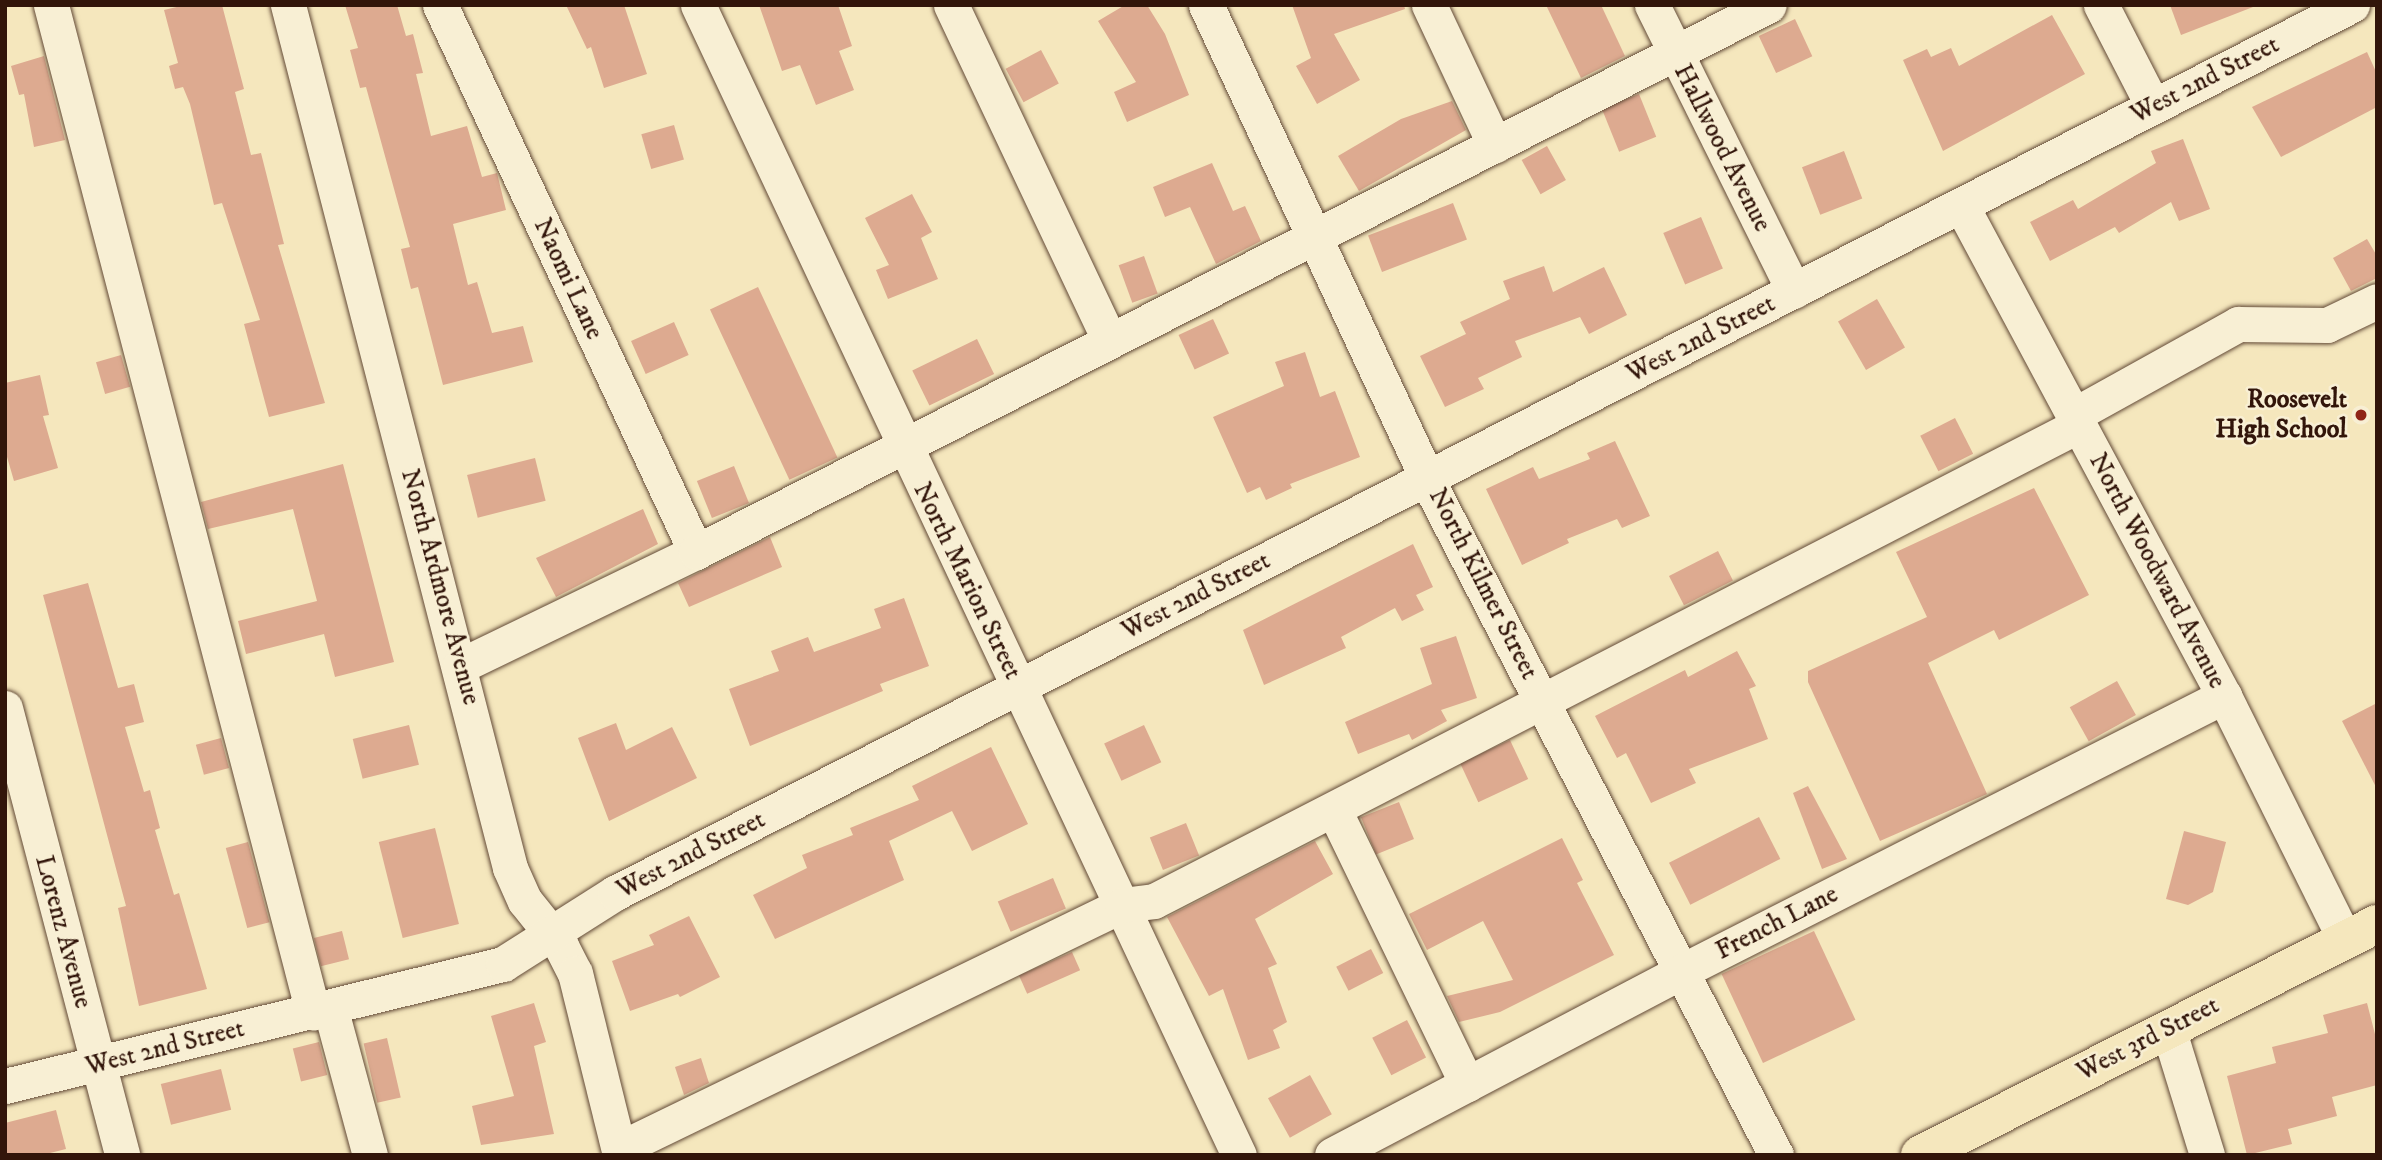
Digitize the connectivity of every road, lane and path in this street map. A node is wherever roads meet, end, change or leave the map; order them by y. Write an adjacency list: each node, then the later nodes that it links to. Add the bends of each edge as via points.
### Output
1 (51, 5): 34 (street)
2 (288, 5): 24 (street, North Ardmore Avenue)
3 (440, 5): 23 (street, Naomi Lane)
4 (698, 5): 21 (street, North Marion Street)
5 (951, 5): 19 (street)
6 (1206, 5): 16 (street, North Kilmer Street)
7 (1429, 5): 14 (street)
8 (1652, 5): 12 (street, Hallwood Avenue)
9 (1769, 5): 12 (street)
10 (2101, 5): 13 (street)
11 (2335, 9): 13 (street, West 2nd Street)
12 (1676, 56): 14 (street); 17 (street, Hallwood Avenue)
13 (2153, 106): 15 (street, West 2nd Street)
14 (1495, 145): 16 (street)
15 (1961, 205): 17 (street, West 2nd Street); 20 (street, North Woodward Avenue)
16 (1315, 237): 19 (street); 22 (street, North Kilmer Street)
17 (1794, 291): 22 (street, West 2nd Street)
18 (2377, 301): 20 (street, via 2327,325 2238,324)
19 (1109, 340): 21 (street)
20 (2076, 420): 26 (street, North Woodward Avenue); 27 (street)
21 (903, 447): 23 (street); 25 (street, North Marion Street)
22 (1428, 478): 25 (street, West 2nd Street); 27 (street, North Kilmer Street)
23 (696, 552): 24 (street)
24 (460, 666): 32 (street, North Ardmore Avenue, via 510,868 525,901)
25 (1019, 687): 30 (street, North Marion Street); 32 (street, West 2nd Street, via 615,893)
26 (2224, 696): 31 (street, North Woodward Avenue); 33 (street, French Lane)
27 (1544, 700): 29 (street); 33 (street, North Kilmer Street)
28 (5, 708): 36 (street, Lorenz Avenue)
29 (1334, 810): 30 (street, via 1154,901); 37 (street)
30 (1122, 905): 39 (street); 42 (street, North Marion Street)
31 (2361, 932): 35 (main road, West 3rd Street)
32 (551, 934): 34 (street, West 2nd Street, via 503,964); 39 (street, North Ardmore Avenue, via 575,973)
33 (1684, 970): 37 (street, French Lane); 44 (street, North Kilmer Street)
34 (322, 1010): 36 (street, West 2nd Street); 41 (street)
35 (2168, 1028): 45 (main road, West 3rd Street); 46 (street)
36 (98, 1063): 38 (street, West 2nd Street); 40 (street, Lorenz Avenue)
37 (1467, 1084): 43 (street, French Lane)
38 (5, 1086)
39 (620, 1152)
40 (122, 1155)
41 (370, 1155)
42 (1239, 1155)
43 (1332, 1155)
44 (1776, 1155)
45 (1920, 1155)
46 (2207, 1155)

